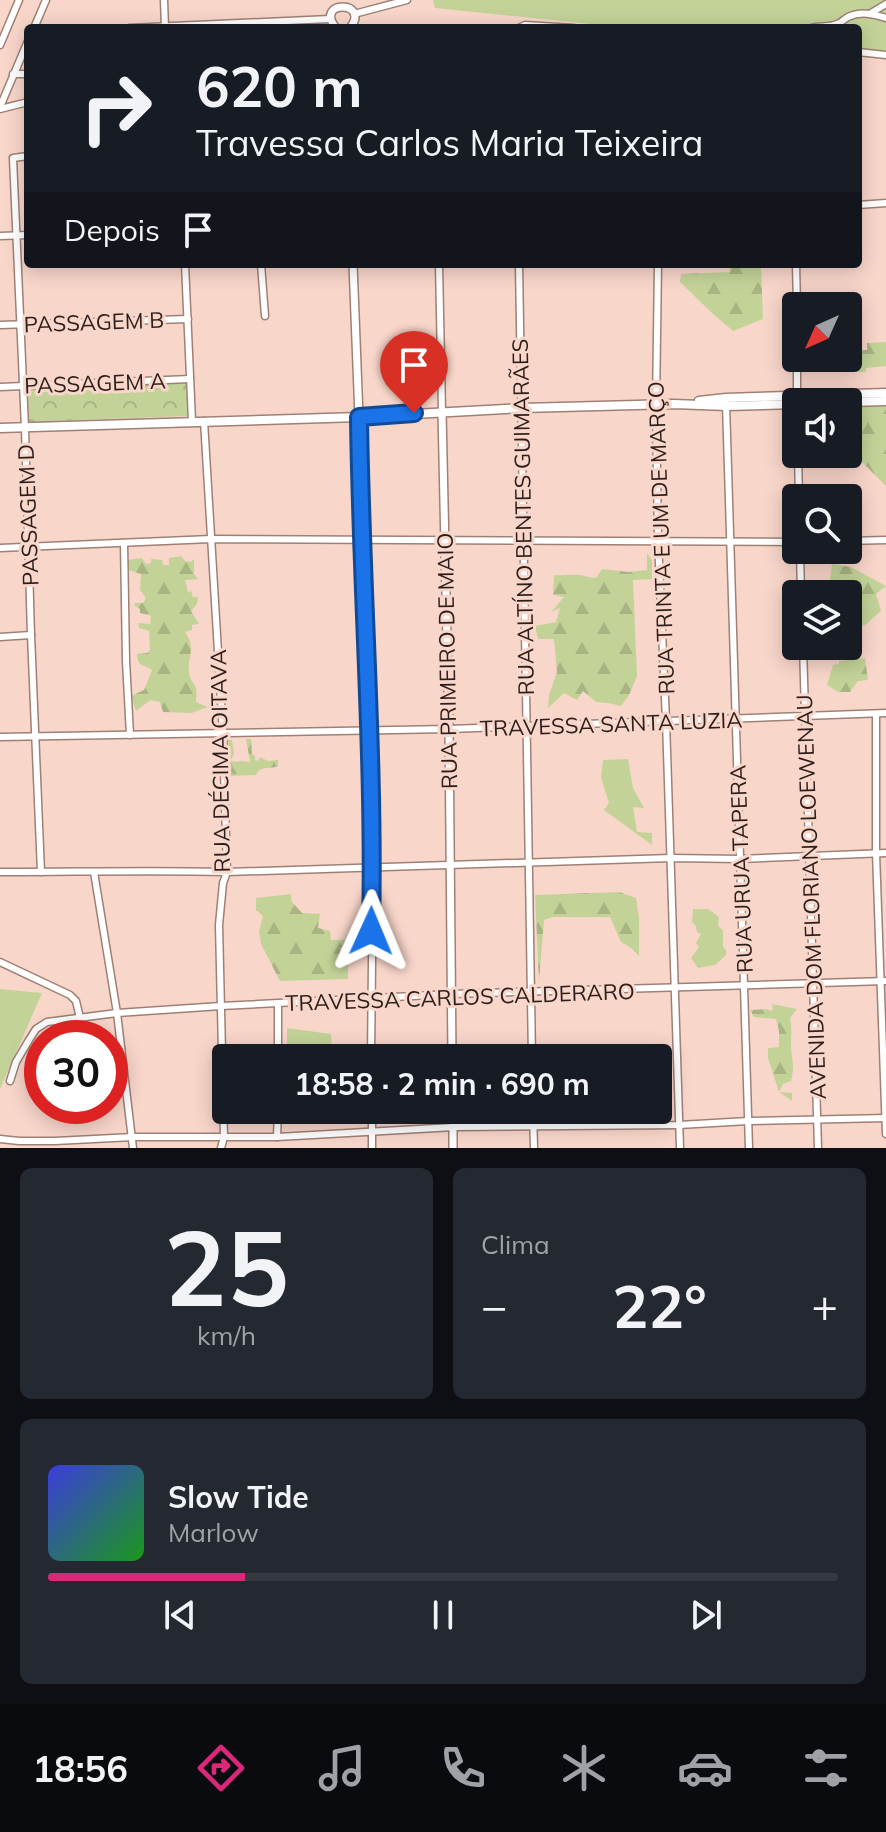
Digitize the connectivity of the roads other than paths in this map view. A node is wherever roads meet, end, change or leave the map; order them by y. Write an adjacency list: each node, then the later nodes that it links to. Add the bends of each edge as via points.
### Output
1 (19, 0): 17 (street)
2 (46, 0): 11 (street)
3 (164, 0): 12 (street)
4 (407, 0): 8 (street)
5 (342, 3): 8 (street); 10 (street)
6 (886, 4): 7 (street)
7 (871, 13): 9 (street); 16 (street)
8 (354, 14): 15 (street)
9 (886, 18)
10 (330, 19): 13 (street); 14 (street)
11 (36, 24)
12 (165, 24)
13 (227, 24)
14 (333, 24)
15 (353, 24)
16 (837, 24)
17 (0, 45)
18 (24, 50): 21 (street)
19 (862, 52): 20 (street)
20 (886, 55)
21 (13, 74): 22 (street); 24 (street)
22 (24, 74)
23 (24, 103): 24 (street)
24 (0, 108)
25 (24, 157): 30 (street, PASSAGEM D, via 13,158)
26 (886, 203): 27 (street)
27 (862, 205)
28 (24, 235): 30 (street)
29 (0, 236): 30 (street)
30 (16, 236): 42 (street, PASSAGEM D)
31 (185, 268): 40 (street)
32 (261, 268): 39 (street)
33 (353, 268): 55 (street)
34 (439, 268): 54 (street, RUA PRIMEIRO DE MAIO)
35 (519, 268): 53 (street, RUA ALTÍNO BENTES GUIMARÃES)
36 (658, 268): 52 (street, RUA TRINTA E UM DE MARÇO)
37 (796, 268): 38 (street)
38 (797, 292)
39 (265, 316)
40 (188, 319): 42 (street, PASSAGEM B); 43 (street)
41 (0, 325): 42 (street, PASSAGEM B)
42 (20, 325): 44 (street, PASSAGEM D)
43 (190, 379): 44 (street, PASSAGEM A); 56 (street)
44 (22, 386): 45 (street, PASSAGEM A); 59 (street, PASSAGEM D)
45 (0, 387)
46 (886, 393): 47 (main road)
47 (862, 395)
48 (782, 400): 50 (main road)
49 (886, 401): 51 (main road)
50 (726, 402): 52 (main road); 67 (street, RUA URUA TAPERA)
51 (862, 402)
52 (656, 404): 53 (main road); 65 (street, RUA TRINTA E UM DE MARÇO)
53 (522, 408): 54 (main road); 62 (street, RUA ALTÍNO BENTES GUIMARÃES)
54 (442, 412): 55 (main road); 64 (street, RUA PRIMEIRO DE MAIO)
55 (359, 417): 57 (main road); 61 (street)
56 (192, 421): 57 (main road); 59 (main road)
57 (204, 421): 60 (street, RUA DÉCIMA OITAVA)
58 (0, 428): 59 (main road)
59 (25, 428): 70 (street, PASSAGEM D)
60 (211, 539): 61 (street); 69 (street); 83 (street, RUA DÉCIMA OITAVA)
61 (361, 540): 64 (street); 82 (street)
62 (523, 540): 64 (street); 65 (street); 80 (street, RUA ALTÍNO BENTES GUIMARÃES)
63 (886, 540): 66 (street)
64 (445, 541): 81 (street, RUA PRIMEIRO DE MAIO)
65 (658, 541): 67 (street); 79 (street, RUA TRINTA E UM DE MARÇO)
66 (862, 541)
67 (730, 542): 68 (street); 78 (street, RUA URUA TAPERA)
68 (782, 542)
69 (124, 543): 70 (street); 84 (street)
70 (29, 546): 71 (street); 72 (street, PASSAGEM D)
71 (0, 548)
72 (31, 635): 73 (street); 85 (street, PASSAGEM D)
73 (0, 637)
74 (803, 660): 77 (street, AVENIDA DOM FLORIANO LOEWENAU)
75 (886, 713): 76 (street, TRAVESSA SANTA LUZIA)
76 (876, 714): 77 (street, TRAVESSA SANTA LUZIA); 87 (street)
77 (805, 716): 78 (street, TRAVESSA SANTA LUZIA); 89 (street, AVENIDA DOM FLORIANO LOEWENAU)
78 (736, 720): 79 (street, TRAVESSA SANTA LUZIA); 91 (street, RUA URUA TAPERA)
79 (666, 721): 80 (street, TRAVESSA SANTA LUZIA); 90 (street, RUA TRINTA E UM DE MARÇO)
80 (527, 726): 81 (street, TRAVESSA SANTA LUZIA); 92 (street, RUA ALTÍNO BENTES GUIMARÃES)
81 (449, 729): 82 (street, TRAVESSA SANTA LUZIA); 93 (street, RUA PRIMEIRO DE MAIO)
82 (369, 731): 83 (street, TRAVESSA SANTA LUZIA); 94 (street)
83 (223, 734): 84 (street, TRAVESSA SANTA LUZIA); 98 (street, RUA DÉCIMA OITAVA)
84 (130, 735): 85 (street, TRAVESSA SANTA LUZIA)
85 (35, 736): 86 (street, TRAVESSA SANTA LUZIA); 96 (street, PASSAGEM D)
86 (0, 737)
87 (876, 853): 88 (street); 89 (street); 100 (street)
88 (886, 853)
89 (809, 854): 91 (street); 101 (street, AVENIDA DOM FLORIANO LOEWENAU)
90 (671, 858): 91 (street); 92 (street); 103 (street, RUA TRINTA E UM DE MARÇO)
91 (740, 859): 102 (street, RUA URUA TAPERA)
92 (529, 863): 93 (street); 104 (street, RUA ALTÍNO BENTES GUIMARÃES)
93 (450, 866): 94 (street); 105 (street, RUA PRIMEIRO DE MAIO)
94 (373, 867): 98 (street); 106 (street)
95 (0, 872): 96 (street)
96 (41, 872): 97 (street)
97 (94, 872): 98 (street); 109 (street)
98 (227, 872): 108 (street, RUA DÉCIMA OITAVA, via 219,925)
99 (0, 962): 110 (street, via 70,995)
100 (884, 981): 101 (street, TRAVESSA CARLOS CALDERARO); 116 (street)
101 (812, 983): 102 (street, TRAVESSA CARLOS CALDERARO); 117 (street, AVENIDA DOM FLORIANO LOEWENAU)
102 (745, 985): 103 (street, TRAVESSA CARLOS CALDERARO); 118 (street, RUA URUA TAPERA)
103 (675, 989): 104 (street, TRAVESSA CARLOS CALDERARO); 122 (street, RUA TRINTA E UM DE MARÇO)
104 (530, 992): 105 (street, TRAVESSA CARLOS CALDERARO); 114 (street, RUA ALTÍNO BENTES GUIMARÃES)
105 (452, 994): 106 (street, TRAVESSA CARLOS CALDERARO); 113 (street, RUA PRIMEIRO DE MAIO)
106 (371, 999): 107 (street, TRAVESSA CARLOS CALDERARO); 112 (street)
107 (278, 1004): 108 (street, TRAVESSA CARLOS CALDERARO); 111 (street)
108 (221, 1006): 109 (street, TRAVESSA CARLOS CALDERARO); 128 (street, RUA DÉCIMA OITAVA)
109 (117, 1013): 110 (street, TRAVESSA CARLOS CALDERARO); 127 (street)
110 (80, 1018): 115 (street, TRAVESSA CARLOS CALDERARO, via 47,1022 36,1029)
111 (278, 1044)
112 (371, 1044)
113 (452, 1044)
114 (532, 1044)
115 (10, 1081)
116 (886, 1118): 117 (street); 126 (street)
117 (818, 1119): 118 (street); 139 (street, AVENIDA DOM FLORIANO LOEWENAU)
118 (748, 1121): 122 (street); 138 (street, RUA URUA TAPERA)
119 (277, 1124): 129 (street)
120 (372, 1124): 125 (street)
121 (454, 1124): 124 (street)
122 (679, 1125): 123 (street); 137 (street, RUA TRINTA E UM DE MARÇO)
123 (533, 1126): 124 (street); 136 (street)
124 (454, 1127): 125 (street); 135 (street)
125 (372, 1132): 129 (street); 134 (street)
126 (886, 1134)
127 (133, 1137): 128 (street); 131 (street); 132 (street)
128 (224, 1137): 129 (street); 133 (street, RUA DÉCIMA OITAVA)
129 (277, 1137)
130 (0, 1139): 131 (street)
131 (55, 1144)
132 (133, 1148)
133 (221, 1148)
134 (372, 1148)
135 (453, 1148)
136 (534, 1148)
137 (680, 1148)
138 (749, 1148)
139 (818, 1148)

